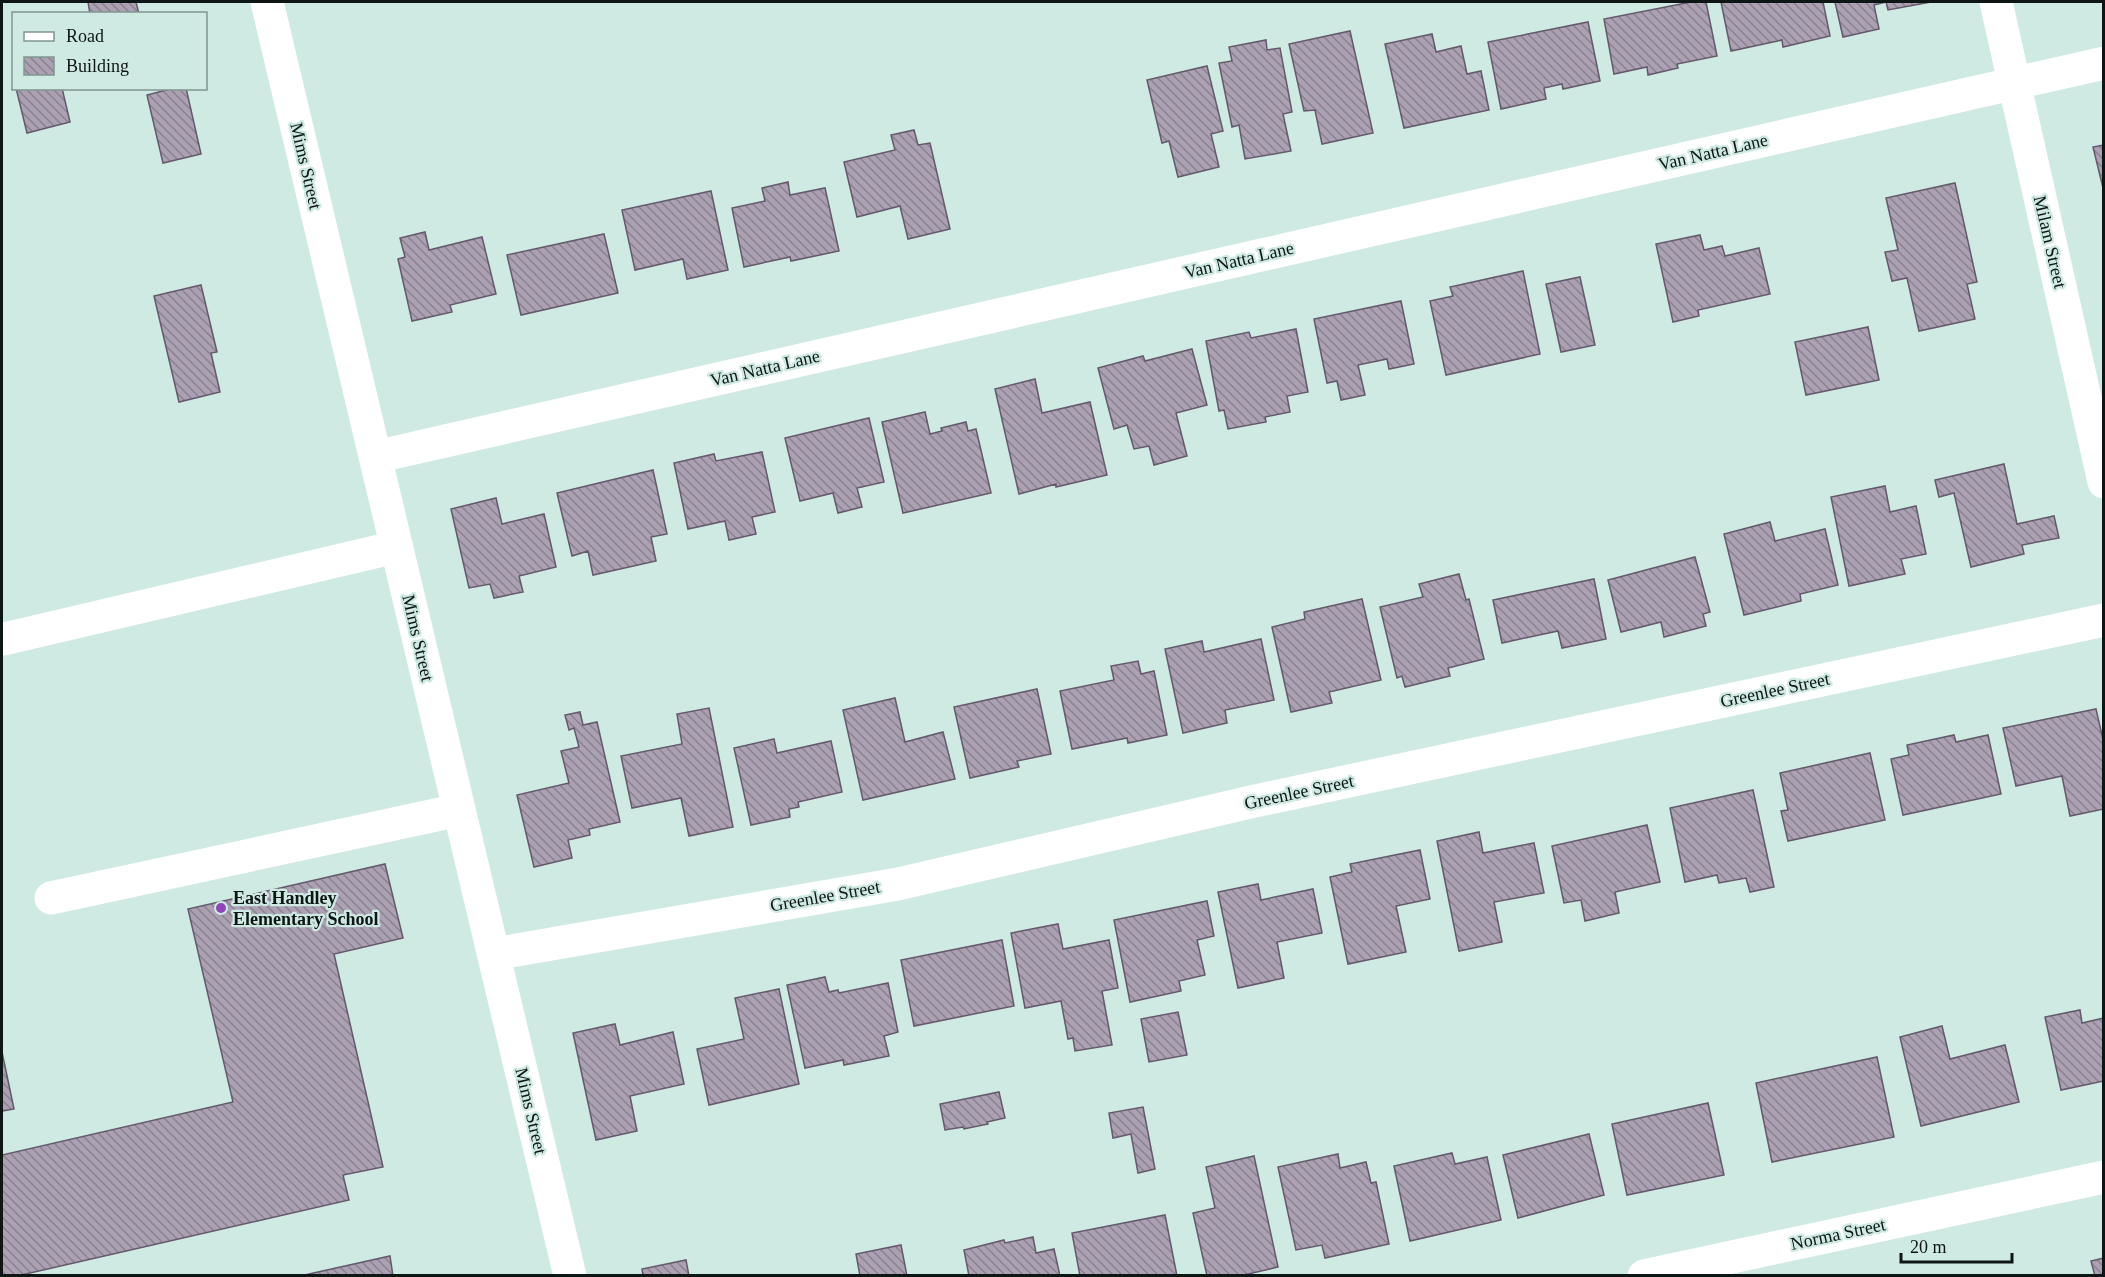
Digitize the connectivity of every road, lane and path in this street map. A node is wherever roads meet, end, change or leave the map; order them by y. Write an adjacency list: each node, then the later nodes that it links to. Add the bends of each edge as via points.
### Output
1 (267, 2): 5 (street, Mims Street)
2 (1995, 2): 4 (street, Milam Street)
3 (2103, 63): 4 (street, Van Natta Lane)
4 (2014, 84): 5 (street, Van Natta Lane); 6 (street, Milam Street)
5 (375, 457): 7 (street, Mims Street)
6 (2103, 482)
7 (396, 547): 9 (street); 10 (street, Mims Street)
8 (2103, 620): 12 (street, Greenlee Street, via 1267,799 898,884)
9 (4, 639)
10 (459, 810): 11 (street); 12 (street, Mims Street)
11 (51, 898)
12 (494, 954): 14 (street, Mims Street)
13 (2103, 1177): 15 (street, Norma Street)
14 (570, 1275)
15 (1644, 1275)

